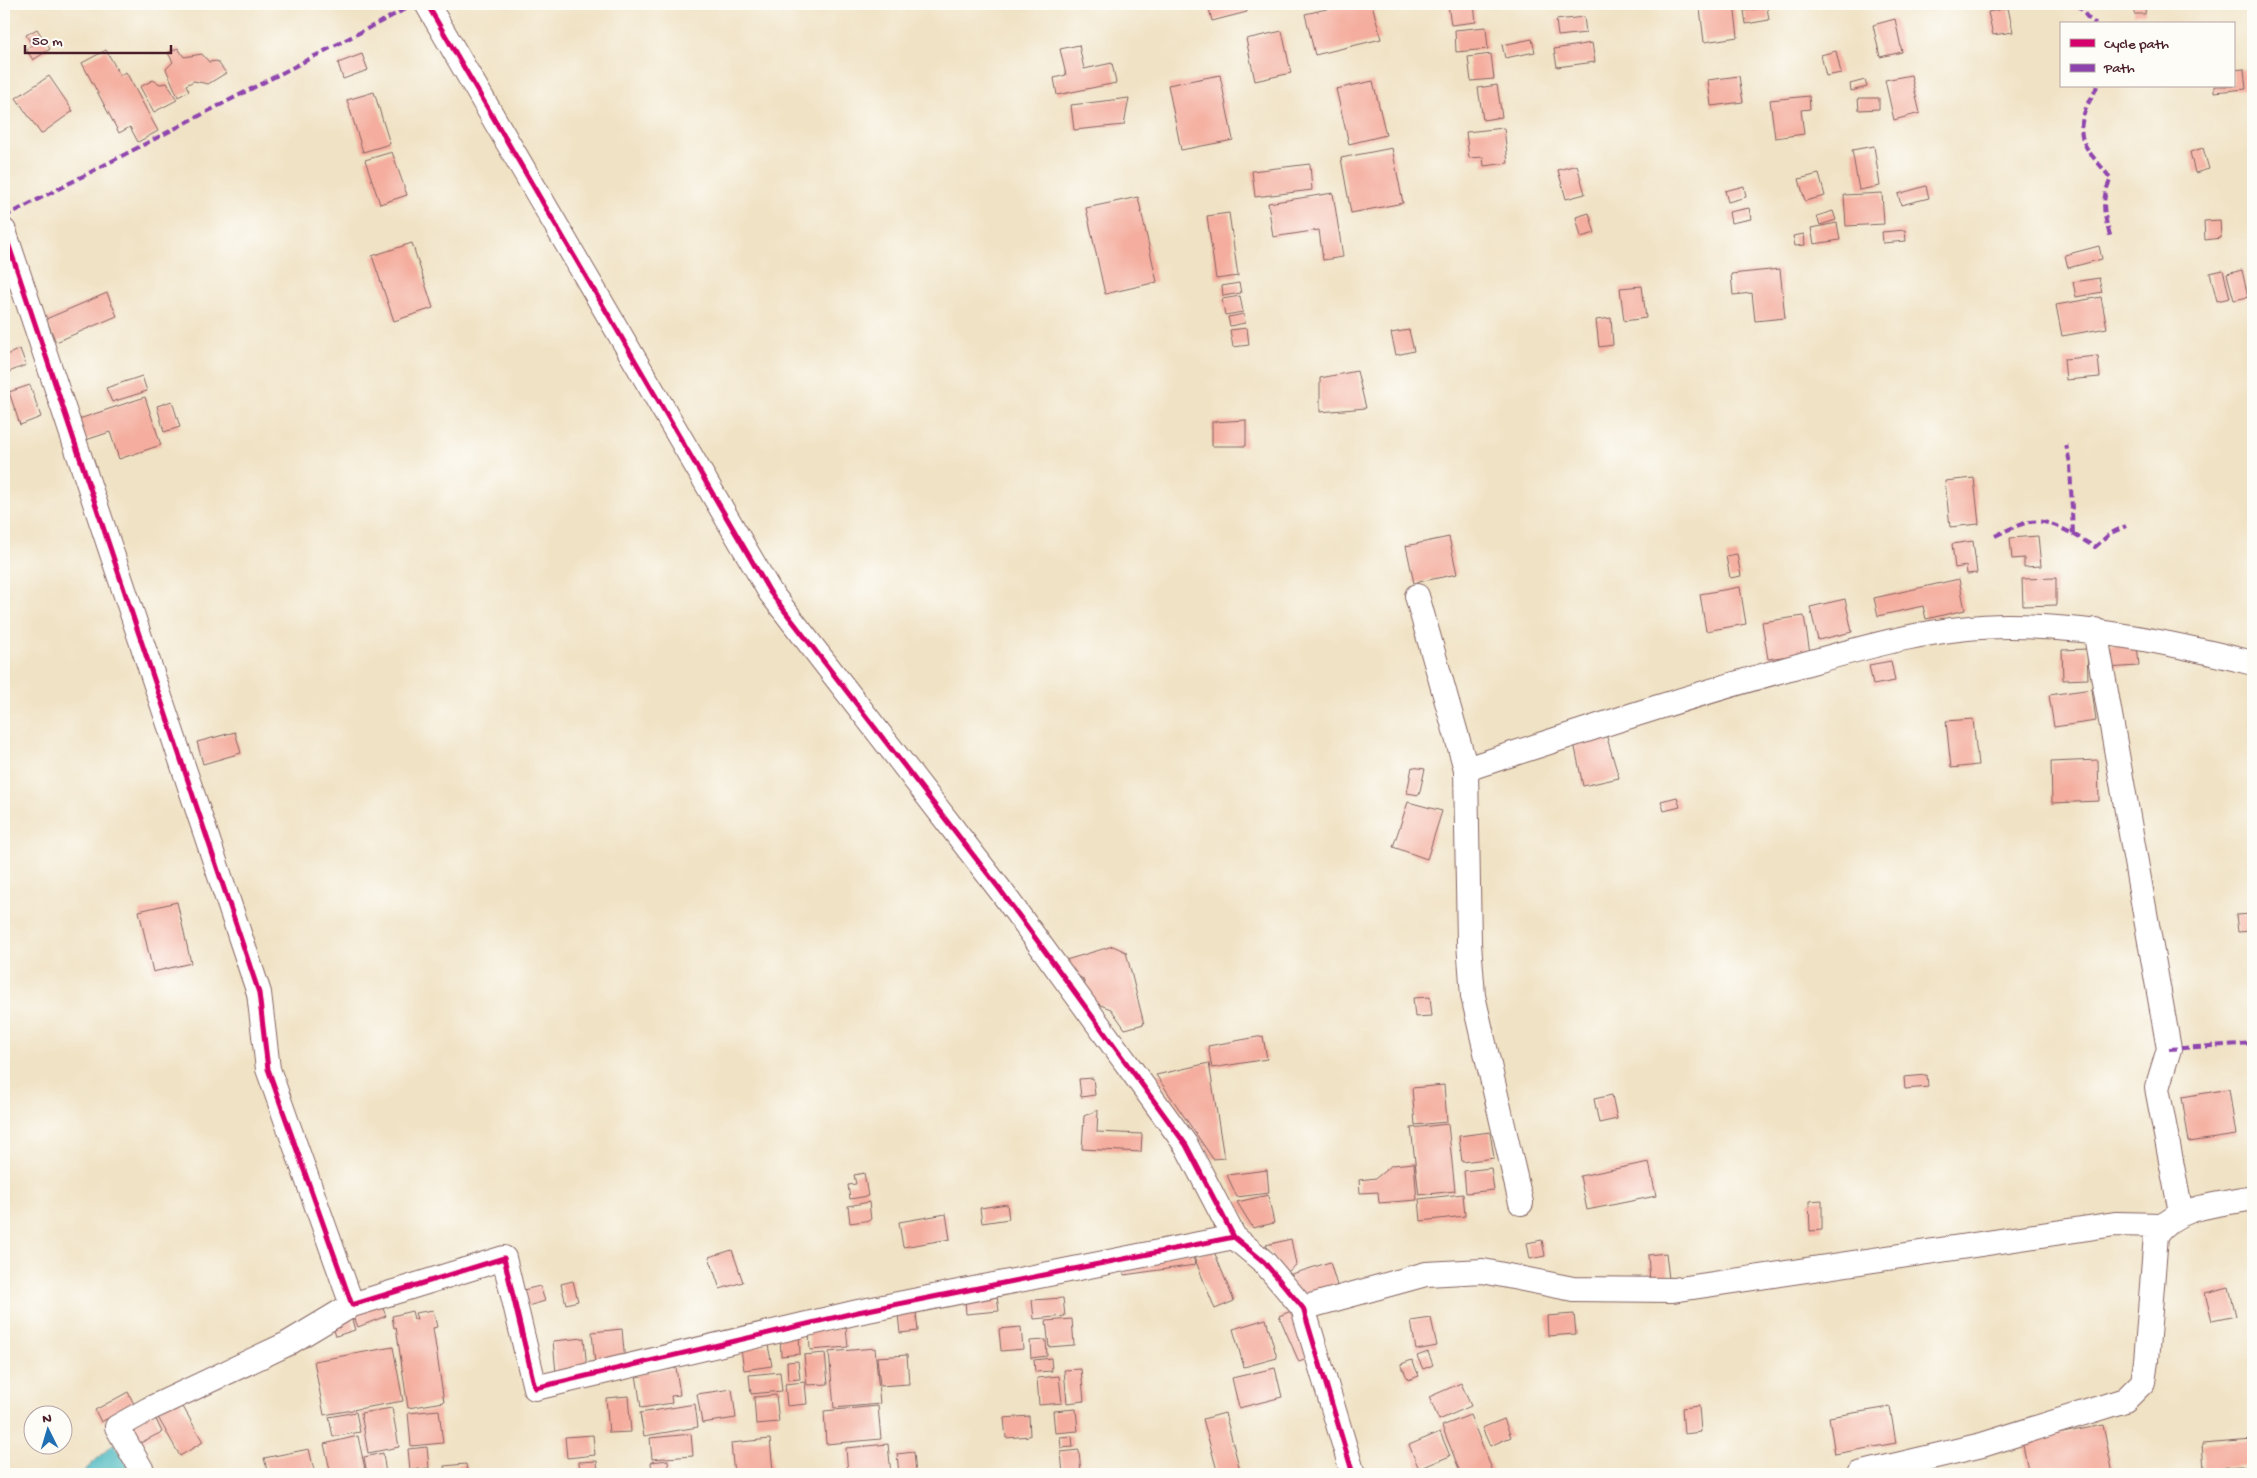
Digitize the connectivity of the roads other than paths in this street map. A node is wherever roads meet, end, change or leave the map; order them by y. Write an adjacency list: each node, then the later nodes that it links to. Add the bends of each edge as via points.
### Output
1 (427, 4): 10 (street, via 770,592 1001,890 1186,1145)
2 (4, 231): 11 (street, via 259,993 268,1069)
3 (1417, 596): 6 (street)
4 (2095, 630): 5 (street, via 2180,644); 6 (street, via 2008,626 1957,629 1900,638 1719,687); 9 (street, via 2169,1049 2157,1088)
5 (2253, 663)
6 (1466, 769): 8 (street, via 1473,996)
7 (2253, 1198): 9 (street)
8 (1521, 1203)
9 (2172, 1219): 12 (street, via 2115,1224 1673,1290 1572,1289 1483,1271 1426,1274); 15 (street, via 2156,1235 2142,1382 2125,1400 1982,1445)
10 (1234, 1237): 11 (street, via 858,1312 535,1388 504,1258); 12 (street, via 1264,1262)
11 (352, 1305): 13 (street, via 287,1344 117,1428)
12 (1303, 1308): 14 (street)
13 (144, 1474)
14 (1353, 1474)
15 (1859, 1474)

